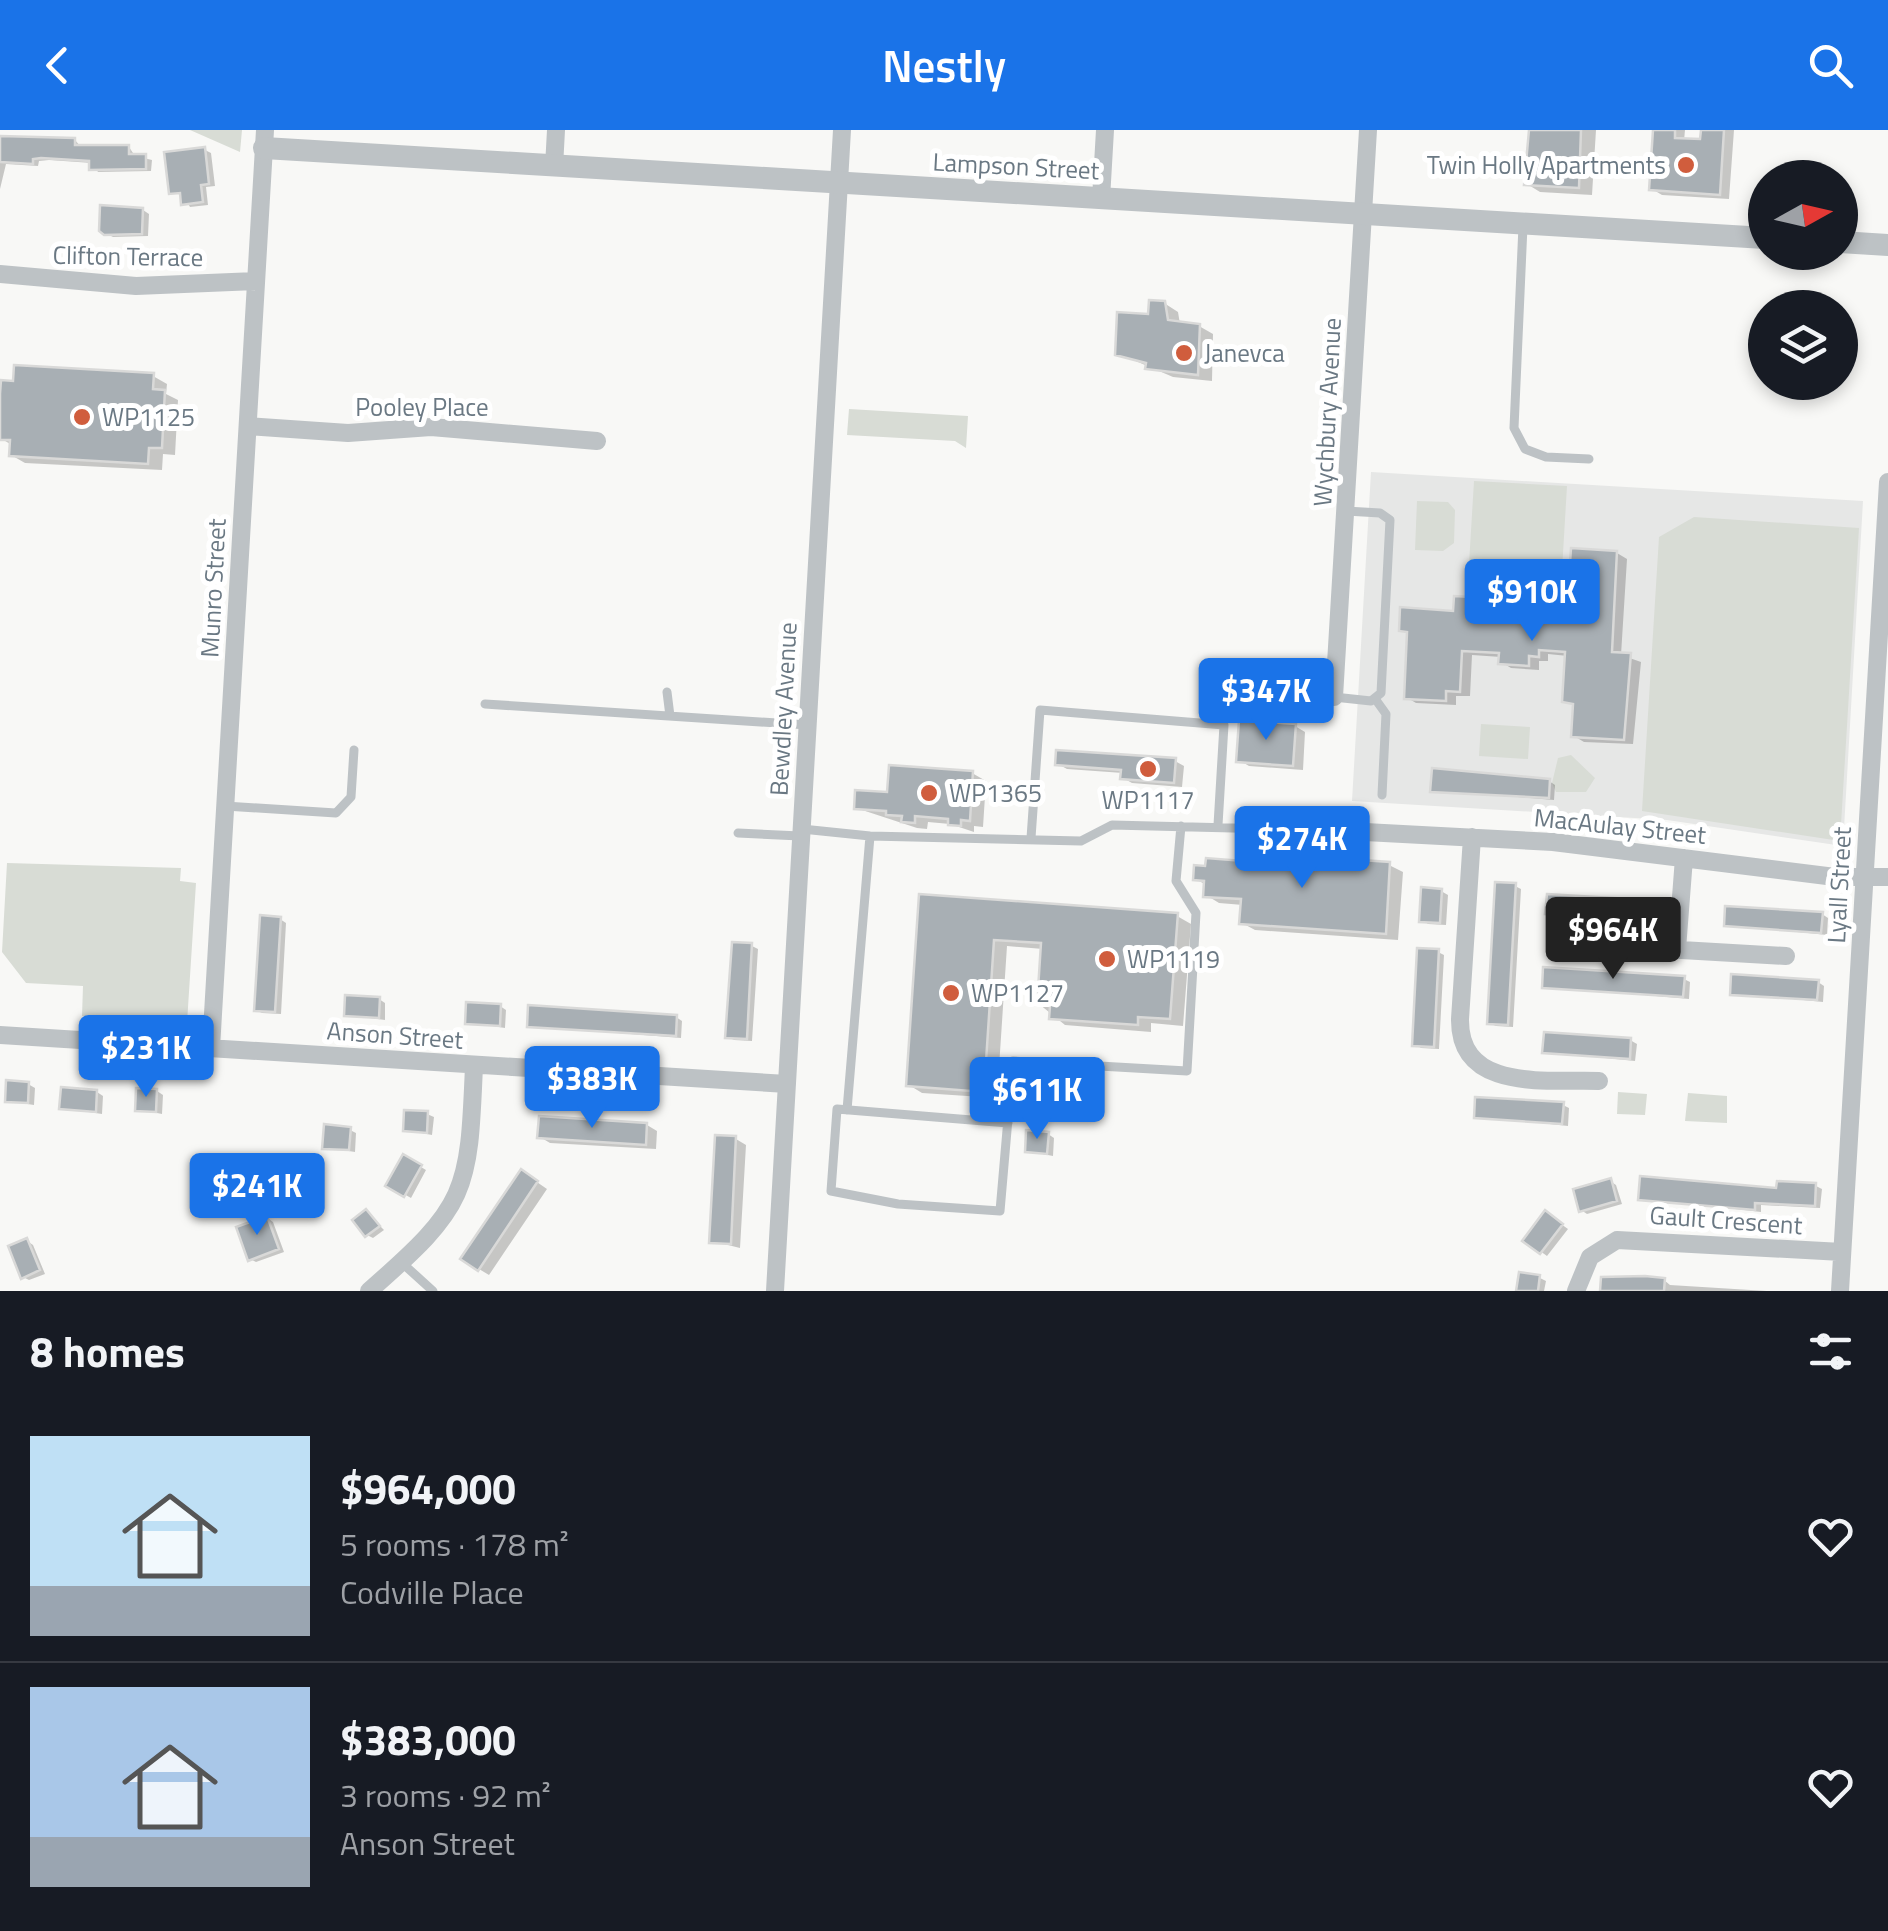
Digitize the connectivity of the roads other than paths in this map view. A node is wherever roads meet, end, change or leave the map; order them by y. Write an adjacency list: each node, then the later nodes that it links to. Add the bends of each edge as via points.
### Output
1 (556, 130): 6 (street)
2 (842, 130): 7 (street, Bewdley Avenue)
3 (1105, 130): 8 (street)
4 (1368, 130): 9 (street, Wychbury Avenue)
5 (265, 139): 6 (street, Lampson Street); 15 (street, Munro Street)
6 (554, 167): 7 (street, Lampson Street)
7 (839, 183): 8 (street, Lampson Street); 26 (street, Bewdley Avenue)
8 (1101, 198): 9 (street, Lampson Street)
9 (1363, 214): 10 (street, Lampson Street); 20 (street, Wychbury Avenue)
10 (1524, 224): 11 (street, Lampson Street); 18 (lane, via 1514,428 1525,449)
11 (1748, 237)
12 (1858, 244): 13 (street)
13 (1888, 246)
14 (0, 274): 15 (street, Clifton Terrace, via 136,286)
15 (256, 281): 16 (street, Munro Street)
16 (248, 426): 17 (street, Pooley Place, via 348,433 431,427); 29 (street, Munro Street)
17 (596, 441)
18 (1589, 459)
19 (1888, 482): 39 (street, Lyall Street)
20 (1346, 511): 22 (street, Wychbury Avenue); 23 (lane, via 1386,514 1391,528)
21 (668, 692): 25 (lane)
22 (1334, 697): 23 (lane)
23 (1376, 700): 28 (lane, via 1386,714)
24 (485, 704): 25 (lane)
25 (670, 716): 26 (lane)
26 (808, 725): 34 (street, Bewdley Avenue)
27 (354, 750): 29 (lane, via 351,797 336,812)
28 (1382, 795)
29 (225, 806): 45 (street, Munro Street)
30 (1181, 826): 31 (lane); 36 (lane, via 1112,825 1080,841); 50 (lane, via 1176,881 1196,913 1186,1071 1013,1061)
31 (1218, 826): 32 (lane); 36 (lane, via 1224,725 1040,710)
32 (1346, 831): 37 (street, MacAulay Street)
33 (738, 833): 34 (lane)
34 (802, 833): 35 (lane); 48 (street, Bewdley Avenue)
35 (870, 836): 36 (lane); 49 (lane)
36 (1032, 838)
37 (1472, 838): 38 (street, MacAulay Street); 47 (street, via 1460,1019 1464,1047 1483,1069 1501,1076)
38 (1684, 858): 39 (street, MacAulay Street); 42 (street)
39 (1864, 877): 40 (street, MacAulay Street); 51 (street, Lyall Street)
40 (1888, 877)
41 (1578, 944): 42 (street)
42 (1677, 948): 43 (street)
43 (1786, 956)
44 (0, 1035): 45 (street, Anson Street)
45 (211, 1048): 46 (street, Anson Street)
46 (474, 1065): 48 (street, Anson Street); 52 (street, via 463,1182 438,1228)
47 (1600, 1081)
48 (787, 1084): 55 (street, Bewdley Avenue)
49 (847, 1110): 50 (lane); 50 (lane, via 837,1109 831,1191 898,1204 1000,1212)
50 (1008, 1123)
51 (1842, 1252): 56 (street, Gault Crescent, via 1617,1240 1590,1256); 57 (street, Lyall Street)
52 (402, 1262): 53 (street); 54 (lane)
53 (368, 1291)
54 (433, 1291)
55 (775, 1291)
56 (1576, 1291)
57 (1840, 1291)

